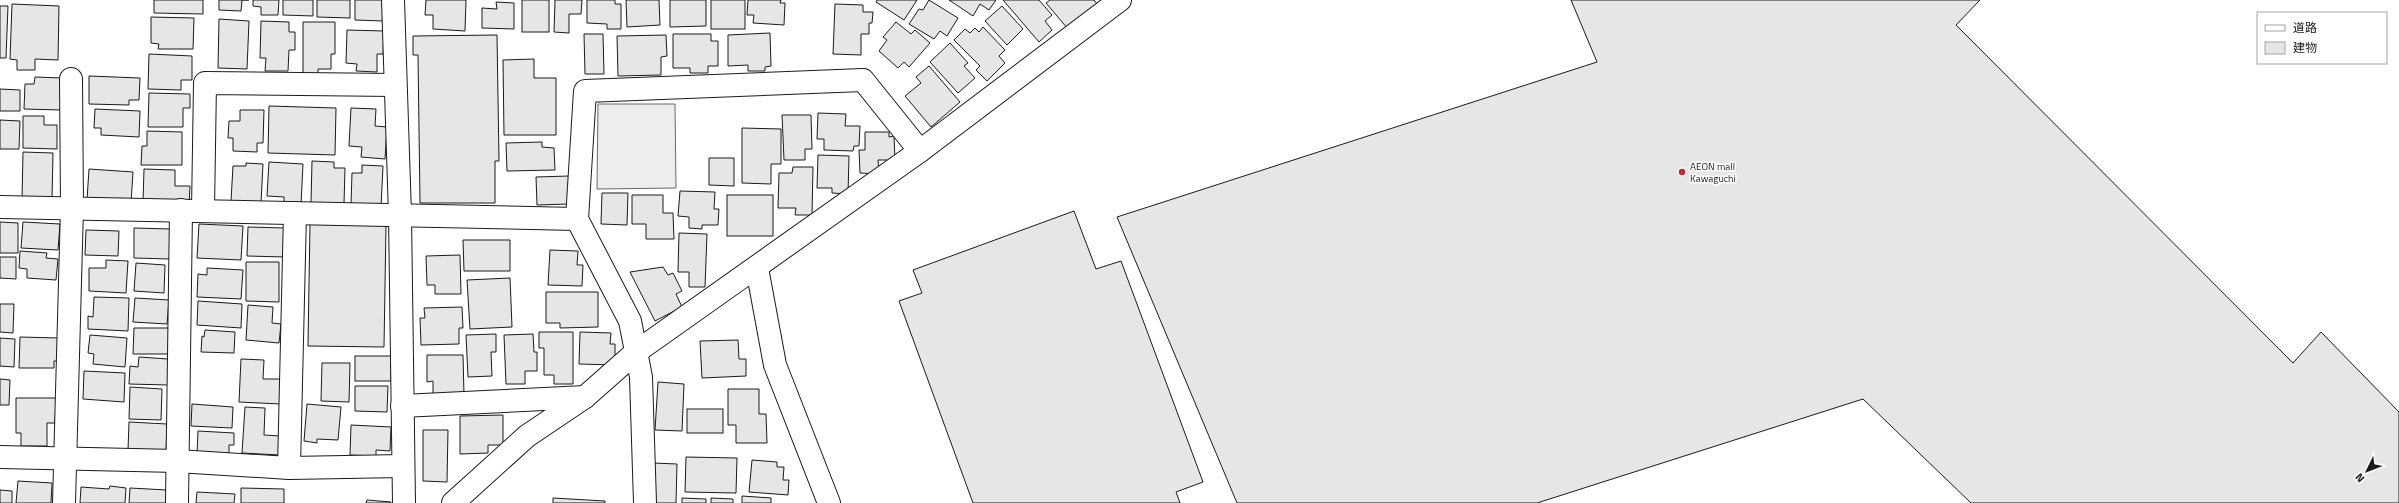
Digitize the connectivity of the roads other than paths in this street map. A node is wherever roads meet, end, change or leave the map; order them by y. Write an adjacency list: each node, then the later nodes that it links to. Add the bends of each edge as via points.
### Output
1 (393, 0): 4 (street)
2 (1120, 0): 5 (street)
3 (71, 79): 7 (street)
4 (395, 85): 9 (street, via 205,83); 11 (street)
5 (920, 151): 12 (street, via 863,80 585,91); 13 (street)
6 (0, 207): 7 (street)
7 (72, 208): 8 (street); 18 (street)
8 (181, 210): 9 (street); 19 (street)
9 (203, 210): 10 (street)
10 (294, 213): 11 (street); 21 (street)
11 (400, 215): 12 (street); 16 (street)
12 (577, 219): 14 (street, via 630,321)
13 (758, 268): 14 (street); 27 (street, via 775,365)
14 (636, 352): 15 (street); 26 (street, via 641,377)
15 (585, 397): 16 (street); 25 (street, via 527,436)
16 (402, 406): 20 (street)
17 (0, 457): 18 (street)
18 (64, 459): 19 (street); 22 (street)
19 (177, 460): 21 (street); 23 (street)
20 (403, 466): 21 (street); 24 (street)
21 (289, 468)
22 (64, 503)
23 (177, 503)
24 (404, 503)
25 (453, 503)
26 (645, 503)
27 (829, 503)

